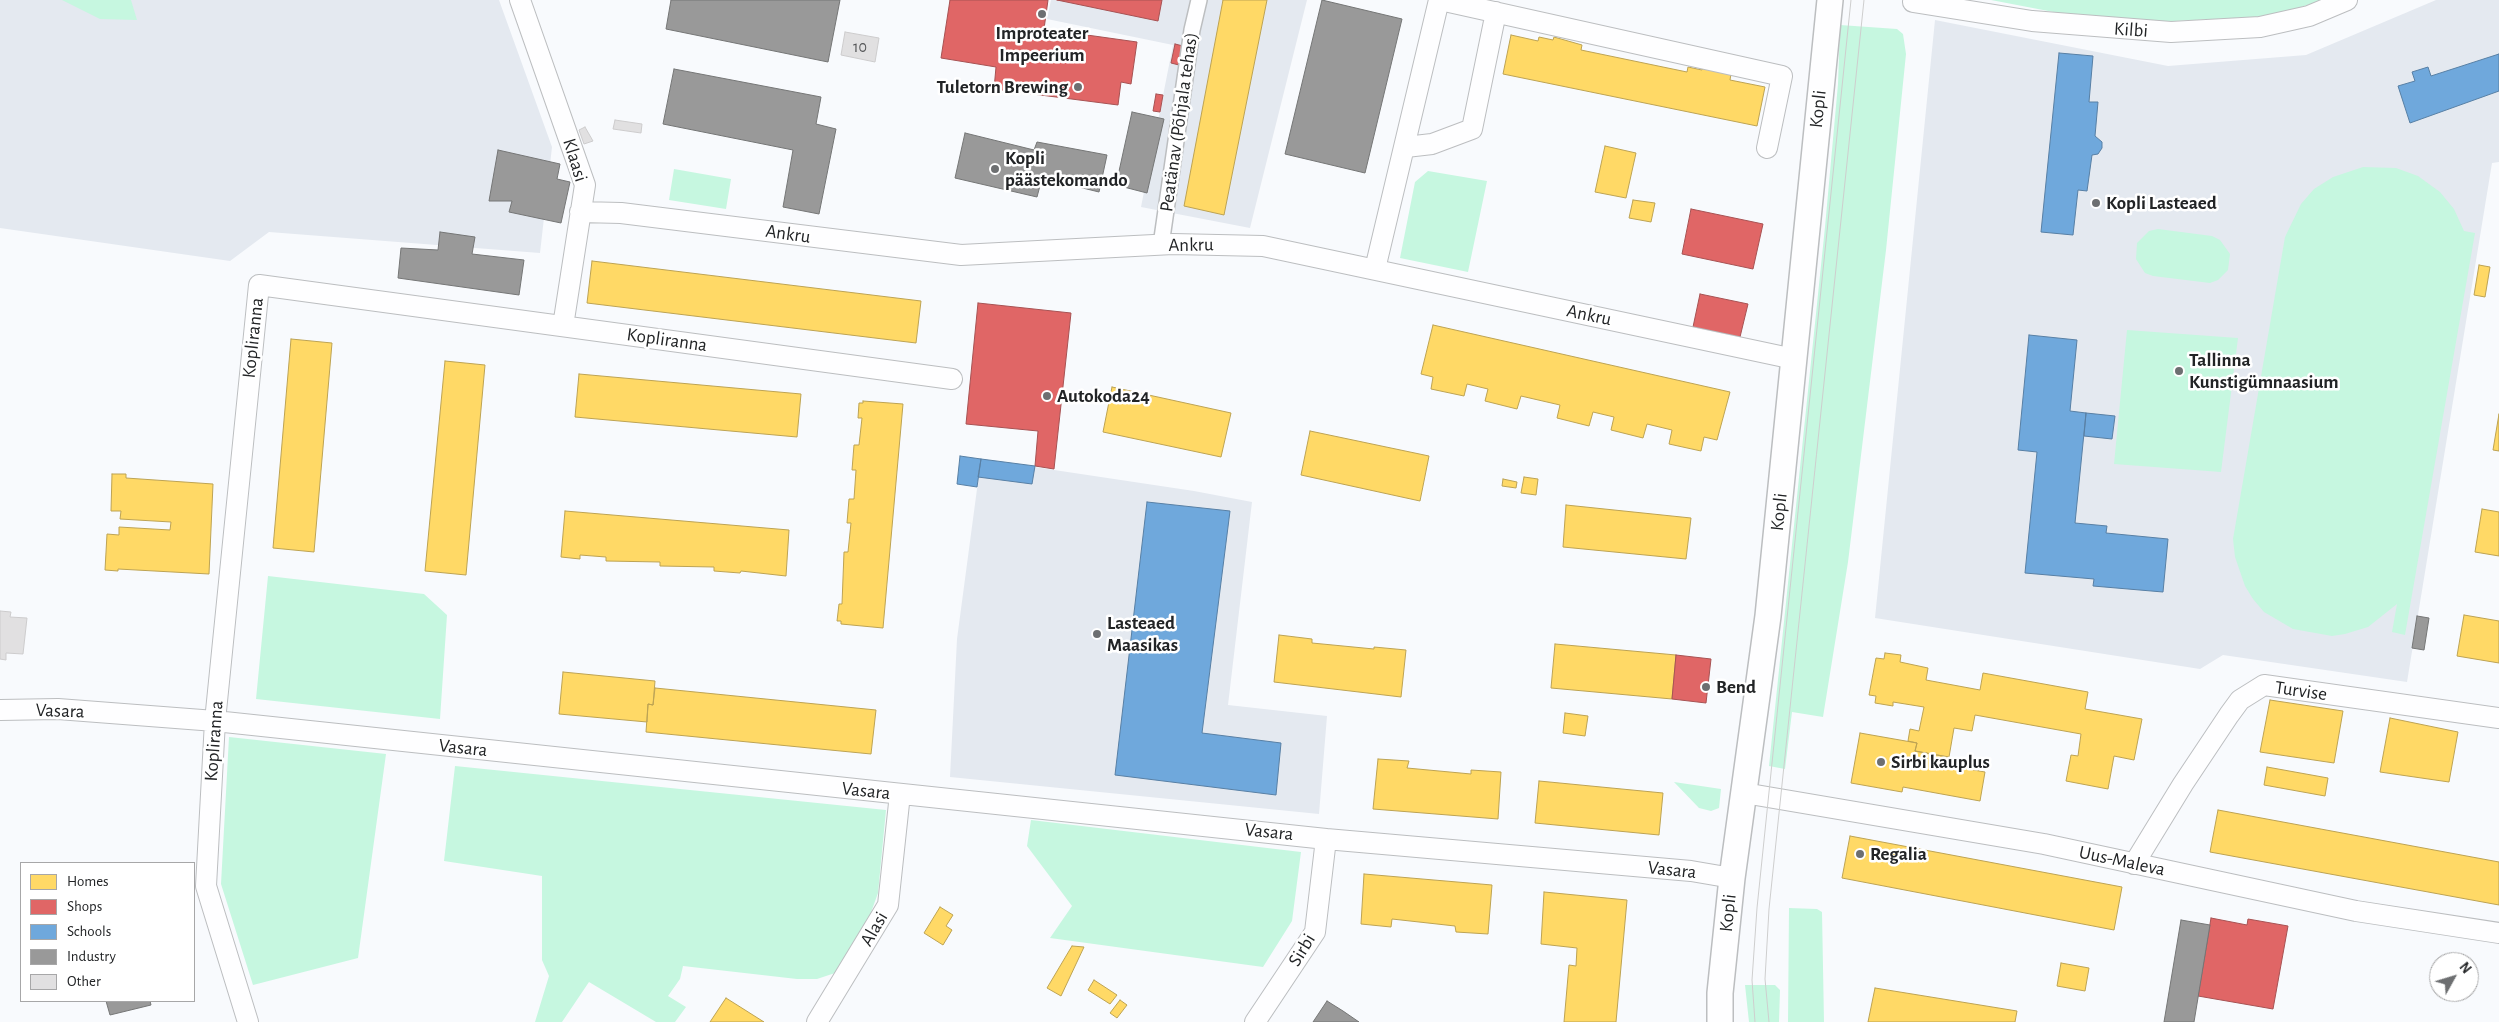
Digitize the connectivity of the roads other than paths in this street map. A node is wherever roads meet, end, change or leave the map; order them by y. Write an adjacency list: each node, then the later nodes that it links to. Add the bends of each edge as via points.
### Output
1 (520, 0): 10 (street, Klaasi, via 585,185)
2 (1199, 0): 11 (street, Peatänav (Põhjala tehas))
3 (1440, 0): 7 (street); 8 (street)
4 (1830, 0): 14 (street, Kopli)
5 (2347, 0): 6 (street, Kilbi, via 2309,16 2260,27 2171,32 2032,21)
6 (1913, 2)
7 (1496, 12): 8 (street, via 1472,129 1432,144); 9 (street, via 1782,76)
8 (1406, 148): 12 (street)
9 (1767, 148)
10 (580, 212): 11 (street, Ankru, via 621,213 960,255); 13 (street, Klaasi)
11 (1161, 245): 12 (street, Ankru, via 1263,246)
12 (1375, 269): 14 (street, Ankru)
13 (563, 326): 15 (street, Kopliranna); 18 (street, Kopliranna, via 258,285)
14 (1794, 358): 19 (street, Kopli, via 1768,616)
15 (952, 379)
16 (0, 710): 18 (street, Vasara, via 58,709)
17 (2499, 718): 22 (street, Turvise, via 2264,685 2240,700 2229,715)
18 (215, 721): 20 (street, Vasara); 25 (street, Kopliranna, via 206,886)
19 (1744, 793): 22 (street, Uus-Maleva, via 2044,844); 23 (street, Kopli)
20 (900, 794): 21 (street, Vasara); 26 (street, Alasi, via 888,905)
21 (1326, 839): 23 (street, Vasara, via 1691,871); 27 (street, Sirbi, via 1314,932)
22 (2134, 864): 24 (street, Uus-Maleva, via 2356,911)
23 (1732, 878): 28 (street, Kopli)
24 (2499, 933)
25 (248, 1022)
26 (817, 1022)
27 (1255, 1022)
28 (1720, 1022)

